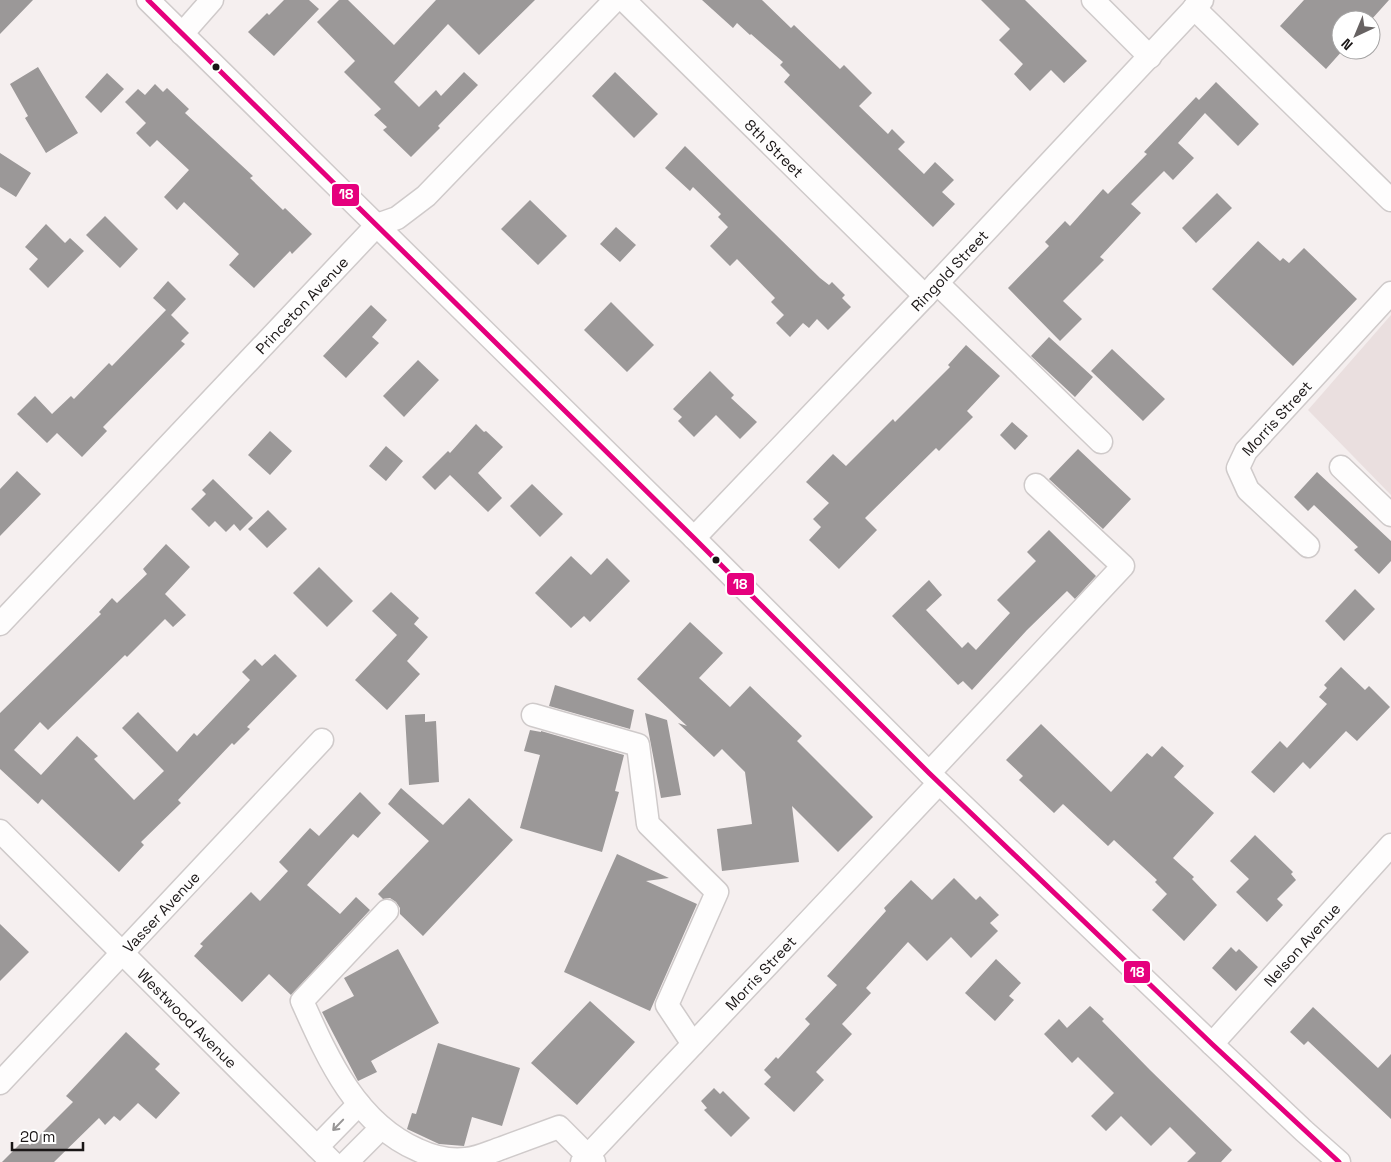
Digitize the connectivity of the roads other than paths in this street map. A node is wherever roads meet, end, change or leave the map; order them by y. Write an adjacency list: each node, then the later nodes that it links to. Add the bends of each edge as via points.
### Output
1 (148, 0): 7 (street)
2 (212, 0): 7 (street)
3 (615, 0): 10 (street, Princeton Avenue, via 426,196 398,218)
4 (624, 0): 11 (street, 8th Street)
5 (1093, 0): 8 (street)
6 (1198, 4): 8 (street, Ringold Street); 9 (street)
7 (182, 34): 10 (street)
8 (1150, 57): 11 (street, Ringold Street)
9 (1391, 200)
10 (377, 225): 17 (street); 19 (street, Princeton Avenue)
11 (931, 289): 13 (street, 8th Street); 17 (street, Ringold Street)
12 (1391, 293): 18 (street, Morris Street, via 1246,451 1238,468 1248,490)
13 (1101, 442)
14 (1341, 467): 16 (street)
15 (1036, 485): 22 (street, Morris Street, via 1123,566)
16 (1391, 515)
17 (694, 538): 22 (street)
18 (1308, 546)
19 (0, 624)
20 (533, 715): 27 (street, via 638,745 648,824 717,892 667,1004)
21 (322, 740): 26 (street, Vasser Avenue)
22 (934, 778): 27 (street, Morris Street); 28 (street)
23 (0, 831): 26 (street, Westwood Avenue)
24 (1391, 845): 28 (street, Nelson Avenue)
25 (386, 911): 30 (street, via 302,1001 330,1063)
26 (122, 953): 29 (street, Vasser Avenue); 32 (street, Westwood Avenue)
27 (693, 1044): 33 (street, Morris Street)
28 (1212, 1044): 35 (street)
29 (0, 1083)
30 (359, 1104): 31 (street); 32 (street, one-way to 32)
31 (382, 1128): 33 (street, via 411,1147 453,1160 478,1157 559,1128); 34 (street)
32 (325, 1154)
33 (588, 1160)
34 (348, 1162)
35 (1339, 1162)

